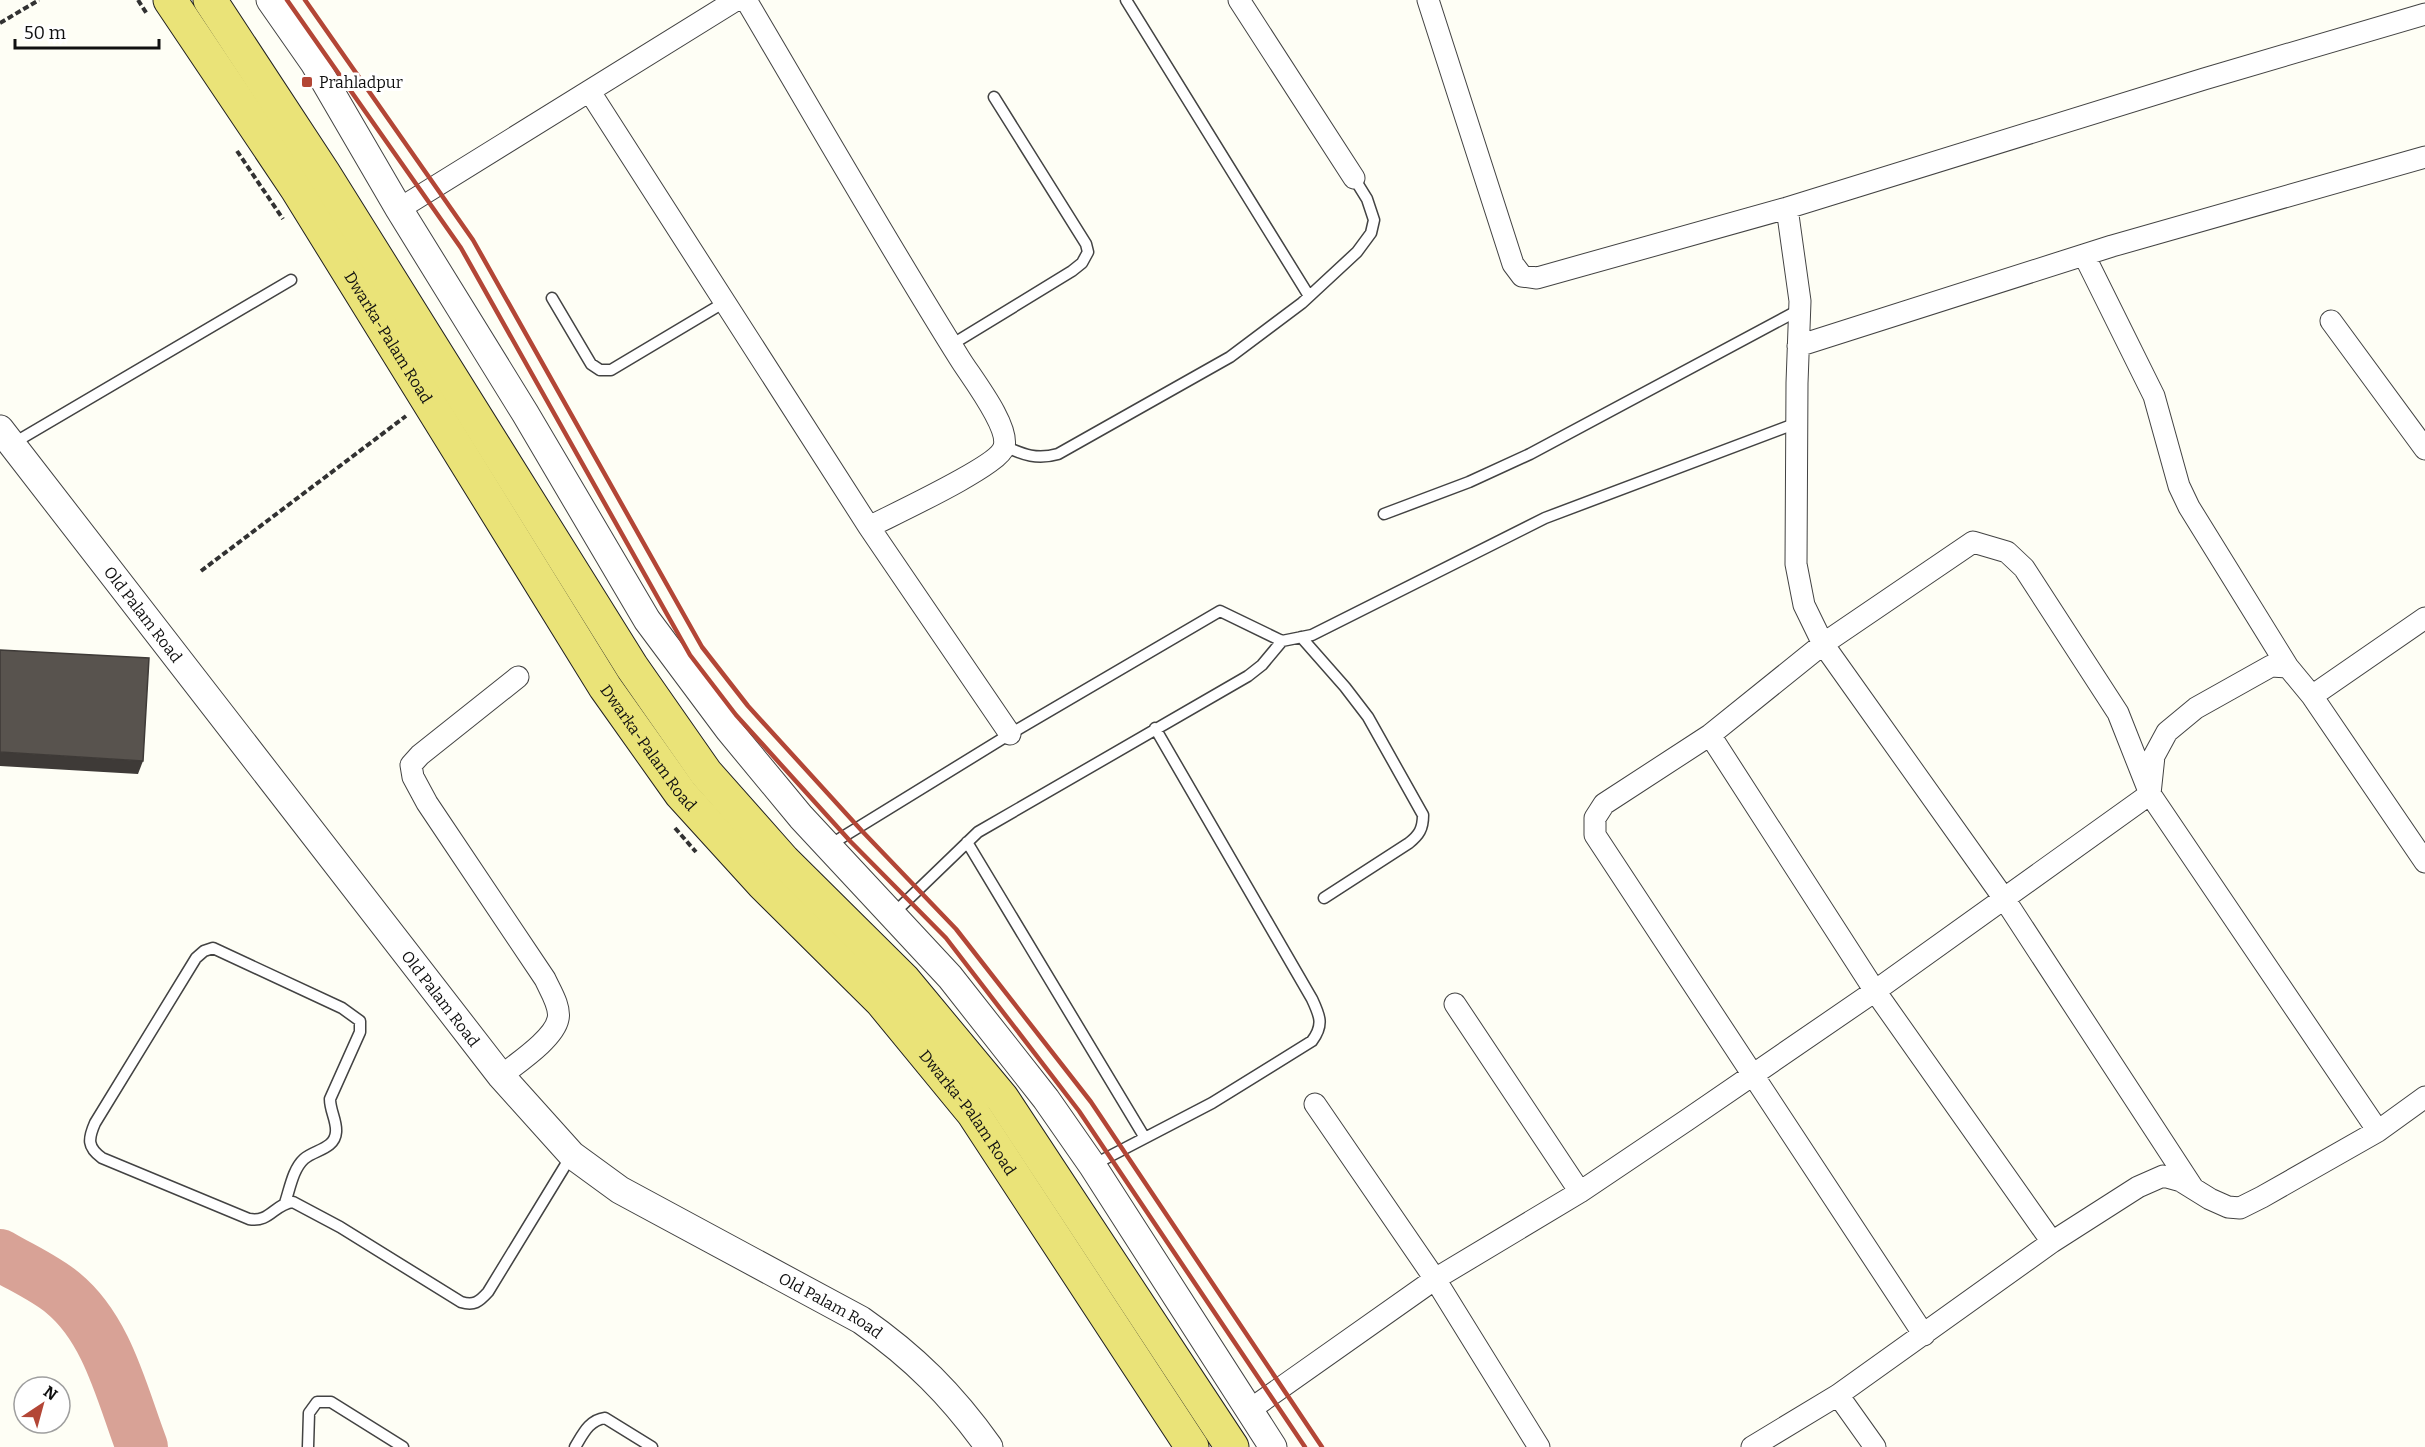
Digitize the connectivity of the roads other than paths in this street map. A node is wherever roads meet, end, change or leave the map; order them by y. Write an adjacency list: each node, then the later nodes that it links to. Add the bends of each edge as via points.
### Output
1 (170, 0): 71 (main road, Dwarka-Palam Road, via 297,189 612,697 681,794 762,883 881,1001 973,1113)
2 (210, 0): 72 (main road, Dwarka-Palam Road, via 323,172 632,668 706,773 784,861 904,980 1002,1098)
3 (736, 0): 10 (street)
4 (746, 0): 23 (street)
5 (1126, 0): 18 (lane)
6 (1239, 0): 13 (street)
7 (1428, 0): 14 (street, via 1513,264 1522,276 1537,278)
8 (277, 4): 15 (street)
9 (2425, 14): 14 (street)
10 (590, 92): 15 (street); 20 (street)
11 (994, 97): 23 (lane, via 1088,252 1072,271)
12 (2425, 157): 16 (street)
13 (1354, 178): 18 (lane, via 1374,220 1371,233 1357,252)
14 (1787, 208): 21 (street)
15 (399, 209): 43 (street, via 647,620 729,730)
16 (2084, 255): 24 (street); 35 (street, via 2154,396 2179,486)
17 (291, 280): 26 (lane)
18 (1309, 296): 27 (lane, via 1230,357 1058,454 1044,458 1025,456)
19 (552, 298): 20 (lane, via 591,364 600,370 611,370)
20 (725, 302): 30 (street)
21 (1799, 310): 24 (street); 29 (lane, via 1530,454)
22 (2331, 321): 28 (street)
23 (951, 345): 27 (street, via 998,419)
24 (1798, 346): 25 (street)
25 (1797, 423): 32 (lane, via 1545,518 1312,635); 34 (street, via 1796,564 1804,605)
26 (6, 437): 51 (street, Old Palam Road)
27 (1004, 446): 30 (street, via 999,456 978,470)
28 (2425, 449)
29 (1384, 514)
30 (869, 527): 39 (street)
31 (2425, 618): 37 (street)
32 (1301, 637): 33 (lane); 45 (lane, via 1368,717 1423,815 1418,836)
33 (1282, 641): 38 (lane, via 1248,676); 39 (lane, via 1220,611)
34 (1823, 644): 40 (street); 41 (street, via 1972,542 2007,552 2024,568 2118,713); 46 (street)
35 (2288, 667): 37 (street); 41 (street, via 2271,666 2196,708 2168,732 2154,756)
36 (518, 677): 51 (street, via 411,765 427,803 545,979 555,1000 558,1019 548,1037)
37 (2312, 696): 44 (street)
38 (1155, 728): 42 (lane); 55 (lane, via 1321,1020 1320,1031 1312,1041 1212,1103)
39 (1010, 734): 43 (lane)
40 (1710, 735): 48 (street); 50 (street, via 1604,804 1595,818 1595,835)
41 (2150, 795): 46 (street); 54 (street)
42 (966, 842): 47 (lane); 55 (lane)
43 (828, 846): 47 (street)
44 (2425, 862)
45 (1324, 898)
46 (2005, 900): 48 (street); 58 (street)
47 (893, 915): 57 (street, via 950,977 1046,1099)
48 (1875, 991): 50 (street); 61 (street)
49 (1455, 1004): 59 (street)
50 (1753, 1073): 59 (street); 63 (street)
51 (501, 1076): 56 (street, Old Palam Road)
52 (2425, 1097): 54 (street)
53 (1315, 1104): 62 (street)
54 (2378, 1131): 58 (street, via 2240,1208 2228,1207)
55 (1145, 1138): 57 (lane)
56 (572, 1155): 60 (lane, via 488,1292 471,1305 303,1206); 70 (street, Old Palam Road, via 620,1190 861,1320 929,1373)
57 (1092, 1166): 65 (street)
58 (2193, 1188): 61 (street, via 2163,1176 2138,1187)
59 (1580, 1192): 62 (street)
60 (285, 1203): 60 (lane, via 266,1218 249,1220 102,1158 89,1144 89,1135 196,958 213,948 342,1008 360,1022 360,1032 330,1100 334,1140 302,1161)
61 (2052, 1242): 63 (street)
62 (1435, 1280): 65 (street); 74 (street)
63 (1924, 1335): 64 (street)
64 (1838, 1395): 75 (street); 76 (street)
65 (1248, 1411): 73 (street)
66 (308, 1447): 67 (lane, via 309,1413 317,1402 330,1402)
67 (403, 1447)
68 (575, 1447): 69 (lane, via 590,1424 606,1418)
69 (652, 1447)
70 (989, 1447)
71 (1192, 1447)
72 (1232, 1447)
73 (1273, 1447)
74 (1539, 1447)
75 (1752, 1447)
76 (1875, 1447)

